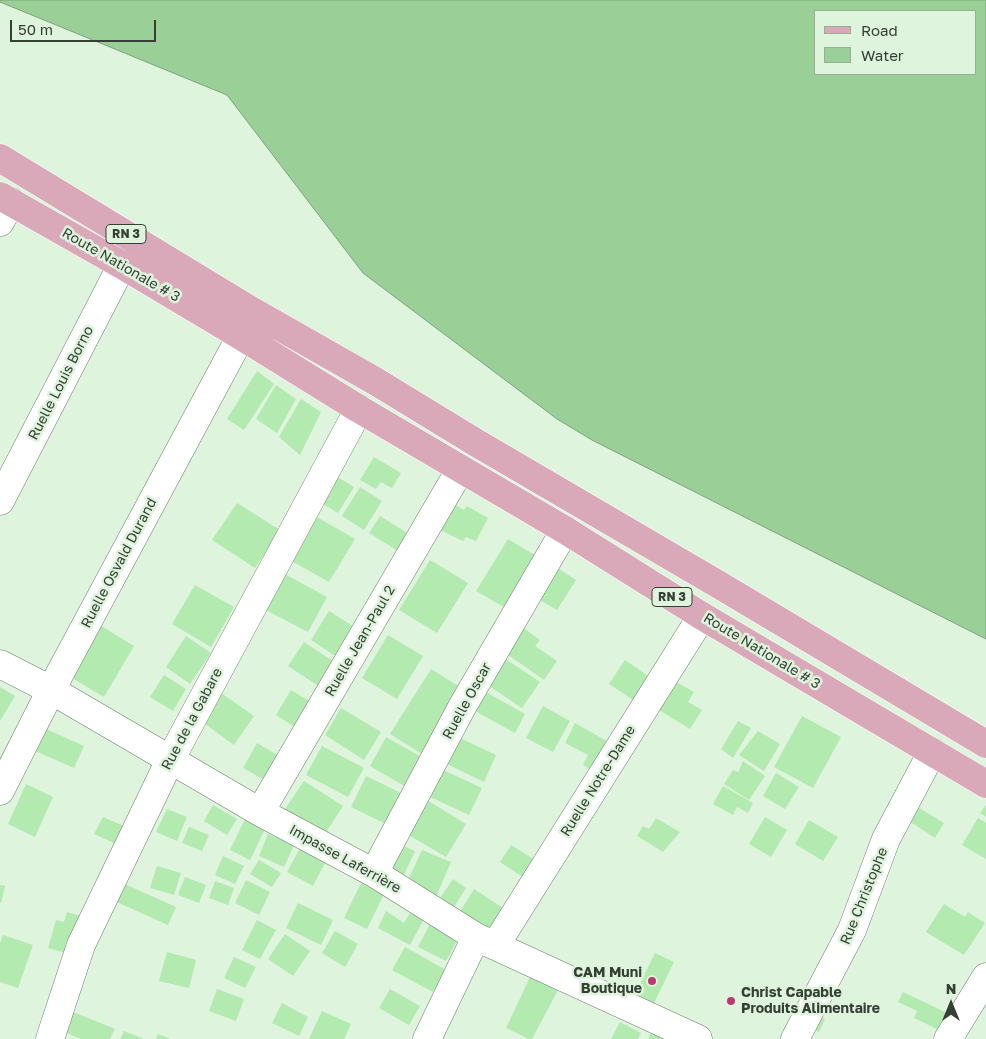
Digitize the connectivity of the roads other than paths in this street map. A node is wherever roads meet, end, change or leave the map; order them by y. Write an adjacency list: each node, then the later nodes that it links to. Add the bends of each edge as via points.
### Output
1 (0, 158): 12 (main road, Route Nationale # 3 / RN 3, via 252,311)
2 (4, 207): 3 (main road, Route Nationale # 3 / RN 3)
3 (122, 265): 4 (main road, Route Nationale # 3 / RN 3); 7 (street, Ruelle Louis Borno)
4 (241, 336): 5 (main road, RN 3); 11 (street, Ruelle Osvald Durand)
5 (359, 409): 6 (main road, Route Nationale # 3 / RN 3); 14 (street, Rue de la Gabare)
6 (460, 470): 8 (main road, Route Nationale # 3 / RN 3); 17 (street, Ruelle Jean-Paul 2)
7 (0, 501)
8 (565, 530): 9 (main road, Route Nationale # 3 / RN 3); 18 (street, Ruelle Oscar, via 462,708)
9 (702, 616): 13 (main road, Route Nationale # 3 / RN 3); 19 (street, Ruelle Notre-Dame)
10 (0, 664): 11 (street, Impasse Laferrière)
11 (51, 690): 14 (street, Impasse Laferrière); 16 (street, Ruelle Osvald Durand)
12 (986, 744)
13 (932, 752): 15 (main road, Route Nationale # 3 / RN 3); 24 (street, Rue Christophe, via 886,839 852,930)
14 (170, 760): 17 (street, Impasse Laferrière); 21 (street, Rue de la Gabare, via 81,945)
15 (986, 784)
16 (0, 791)
17 (260, 812): 18 (street, Impasse Laferrière)
18 (374, 874): 19 (street, Impasse Laferrière)
19 (485, 942): 22 (street, Ruelle Notre-Dame); 23 (street, Impasse Laferrière)
20 (986, 977): 25 (street)
21 (50, 1039)
22 (427, 1039)
23 (698, 1039)
24 (795, 1039)
25 (948, 1039)

